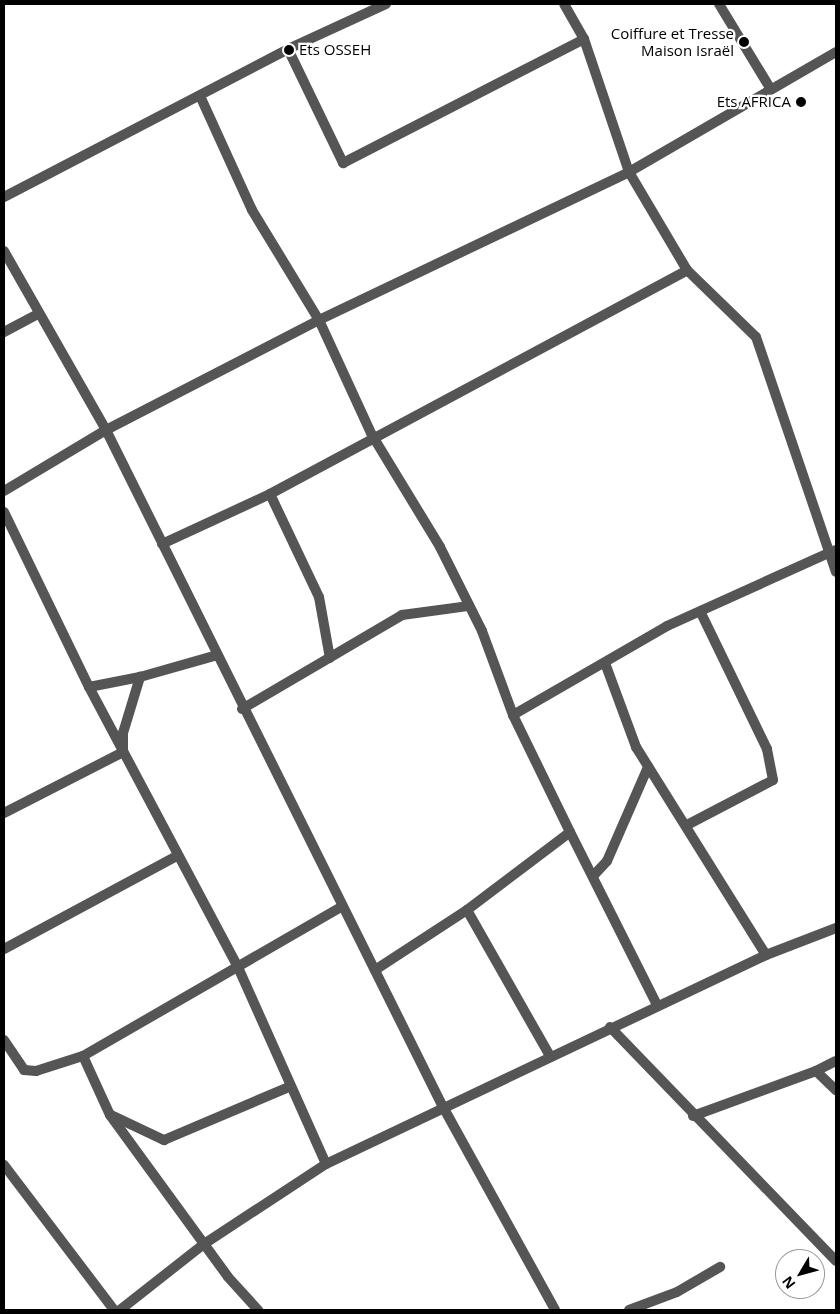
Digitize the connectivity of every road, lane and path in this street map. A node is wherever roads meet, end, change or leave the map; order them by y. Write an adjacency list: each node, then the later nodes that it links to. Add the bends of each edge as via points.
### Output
1 (386, 4): 5 (street)
2 (564, 4): 4 (street)
3 (719, 4): 7 (street)
4 (584, 39): 5 (street, via 343,163); 9 (street)
5 (288, 49): 8 (street)
6 (836, 52): 7 (street)
7 (770, 88): 9 (street)
8 (201, 98): 10 (street); 14 (street, via 252,210)
9 (629, 172): 12 (street); 14 (street)
10 (4, 197)
11 (4, 251): 13 (street)
12 (687, 270): 17 (street); 22 (street, via 756,337)
13 (36, 315): 15 (street); 16 (street)
14 (320, 320): 16 (street); 17 (street)
15 (4, 332)
16 (106, 430): 18 (street); 21 (street)
17 (372, 435): 19 (street); 24 (street, via 440,547)
18 (4, 490)
19 (270, 494): 21 (street); 27 (street, via 318,596)
20 (4, 512): 30 (street)
21 (162, 544): 26 (street)
22 (833, 551): 23 (street); 25 (street)
23 (836, 572)
24 (469, 606): 27 (street, via 402,615); 32 (street)
25 (701, 613): 28 (street, via 667,626); 36 (street, via 767,749 773,780)
26 (217, 655): 29 (street); 31 (street)
27 (330, 658): 31 (street)
28 (605, 663): 32 (street); 34 (street)
29 (140, 677): 30 (street); 33 (street, via 123,733)
30 (89, 687): 33 (street)
31 (242, 709): 40 (street)
32 (513, 715): 37 (street)
33 (123, 752): 35 (street); 38 (street)
34 (648, 767): 36 (street); 39 (street, via 607,861)
35 (5, 808)
36 (687, 824): 44 (street)
37 (570, 832): 39 (street); 41 (street)
38 (177, 856): 43 (street); 45 (street)
39 (594, 875): 47 (street)
40 (341, 907): 45 (street); 46 (street)
41 (467, 910): 46 (street); 51 (street)
42 (836, 928): 44 (street)
43 (4, 949)
44 (766, 955): 47 (street)
45 (237, 965): 50 (street); 54 (street)
46 (375, 970): 56 (street)
47 (658, 1005): 48 (street)
48 (610, 1028): 51 (street); 58 (street)
49 (4, 1040): 50 (street, via 24,1070 36,1071)
50 (83, 1056): 57 (street)
51 (550, 1056): 56 (street)
52 (836, 1061): 53 (street)
53 (816, 1071): 55 (street); 58 (street)
54 (289, 1087): 57 (street, via 164,1140); 59 (street)
55 (836, 1090)
56 (442, 1106): 59 (street); 67 (street)
57 (110, 1115): 61 (street)
58 (693, 1116): 62 (street)
59 (326, 1164): 61 (street)
60 (4, 1165): 64 (street)
61 (204, 1244): 65 (street); 66 (street)
62 (836, 1261)
63 (720, 1267): 68 (street, via 677,1292)
64 (114, 1310)
65 (120, 1310)
66 (258, 1310)
67 (555, 1310)
68 (629, 1310)

